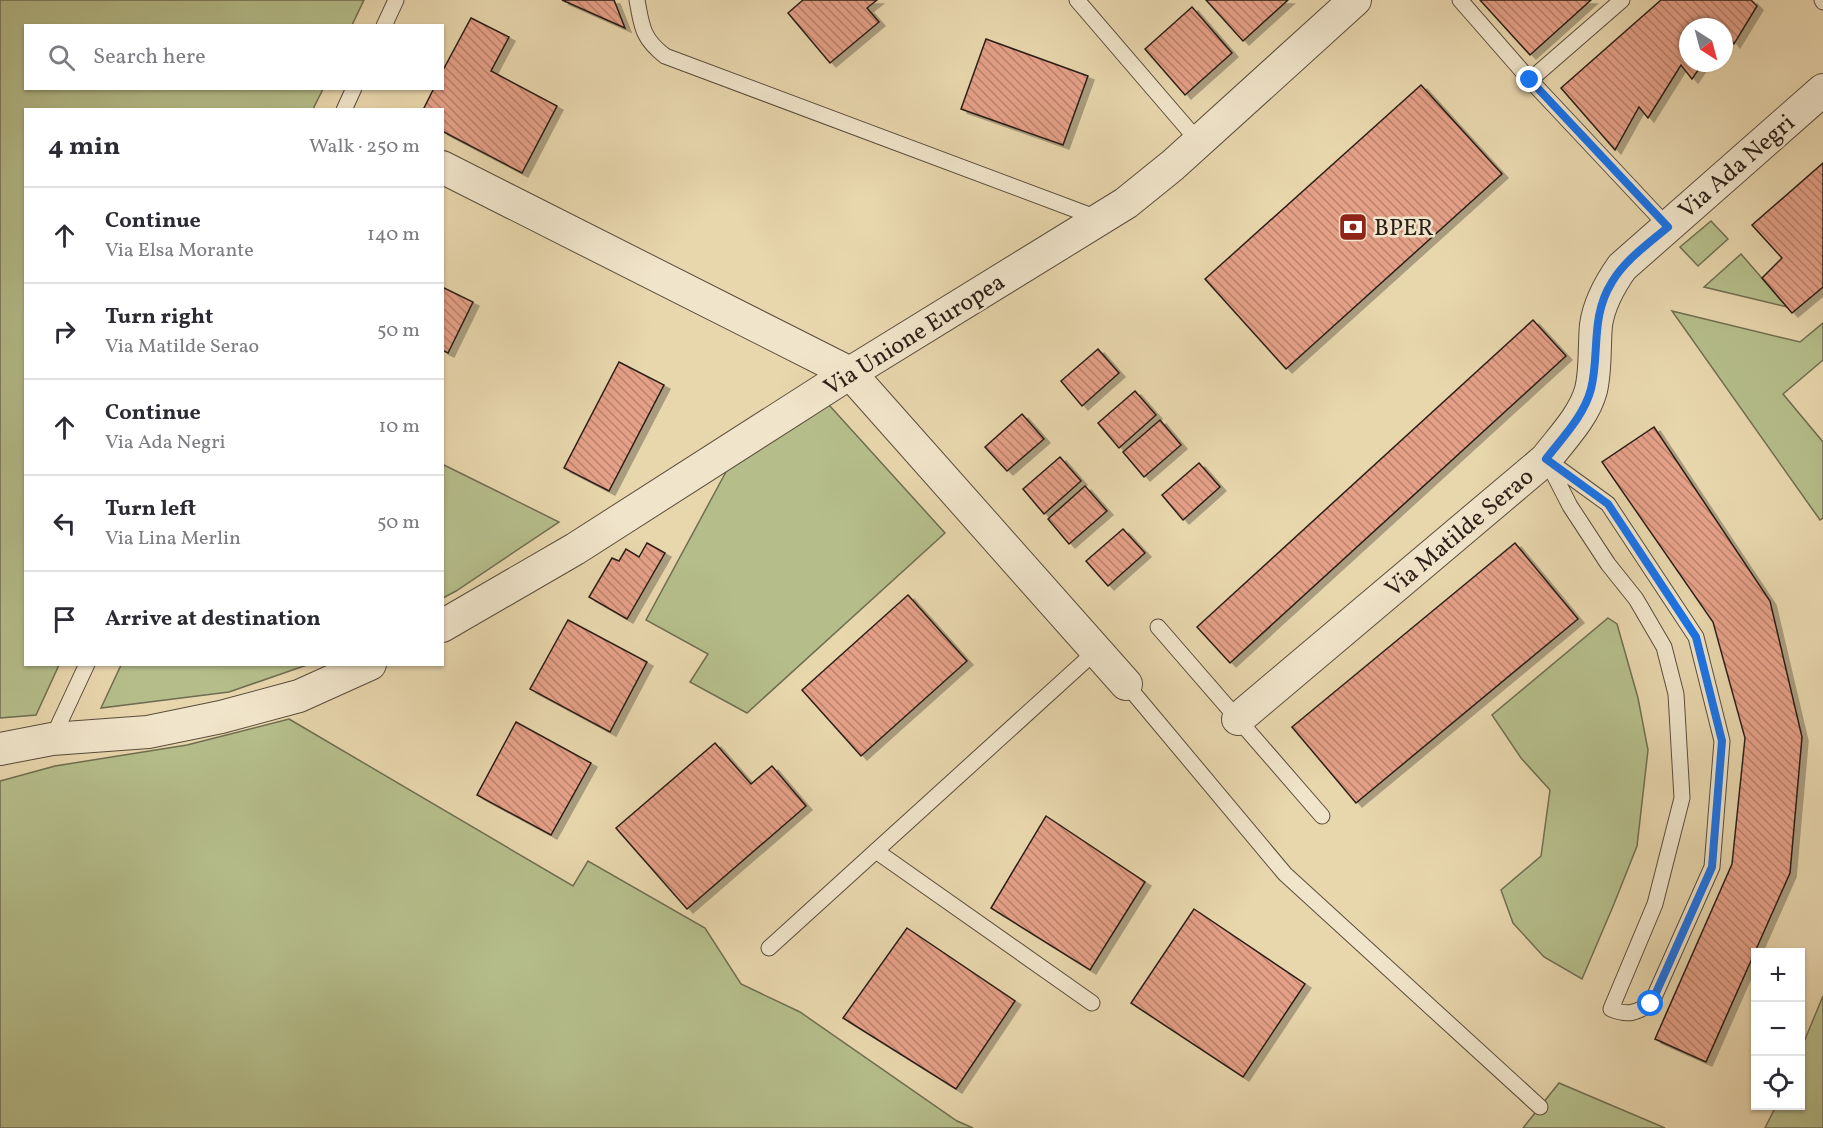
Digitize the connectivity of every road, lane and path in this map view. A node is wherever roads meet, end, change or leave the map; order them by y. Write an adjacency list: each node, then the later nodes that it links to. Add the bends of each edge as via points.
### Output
1 (396, 0): 7 (lane)
2 (637, 0): 14 (lane, via 643,32 665,56)
3 (1077, 0): 12 (lane)
4 (1355, 0): 12 (street, Via Unione Europea)
5 (1460, 0): 8 (lane)
6 (1622, 0): 8 (lane)
7 (385, 24)
8 (1530, 80): 15 (lane)
9 (353, 90): 11 (lane)
10 (1823, 90): 15 (street, Via Ada Negri)
11 (345, 108)
12 (1199, 142): 14 (street, Via Unione Europea, via 1150,185)
13 (444, 168): 17 (street)
14 (1100, 219): 17 (street, Via Unione Europea)
15 (1668, 227): 16 (street, Via Ada Negri)
16 (1622, 267): 18 (street, Via Matilde Serao, via 1610,284 1596,323 1591,390)
17 (850, 373): 19 (street, Via Unione Europea, via 575,549); 21 (street)
18 (1546, 459): 18 (lane, via 1570,506 1636,598 1664,647 1676,694 1682,798 1655,904 1611,1009 1635,1013 1651,1004 1712,867 1722,741 1696,637 1608,504); 25 (street, Via Matilde Serao)
19 (444, 625)
20 (1158, 627): 25 (lane)
21 (1096, 651): 24 (street); 29 (lane)
22 (86, 666): 26 (lane)
23 (366, 666): 26 (street, via 299,696 221,717 148,732)
24 (1126, 684): 32 (lane, via 1285,874)
25 (1238, 718): 28 (lane)
26 (52, 739): 27 (street)
27 (0, 749)
28 (1323, 816)
29 (876, 851): 30 (lane); 31 (lane)
30 (769, 948)
31 (1092, 1003)
32 (1539, 1107)

